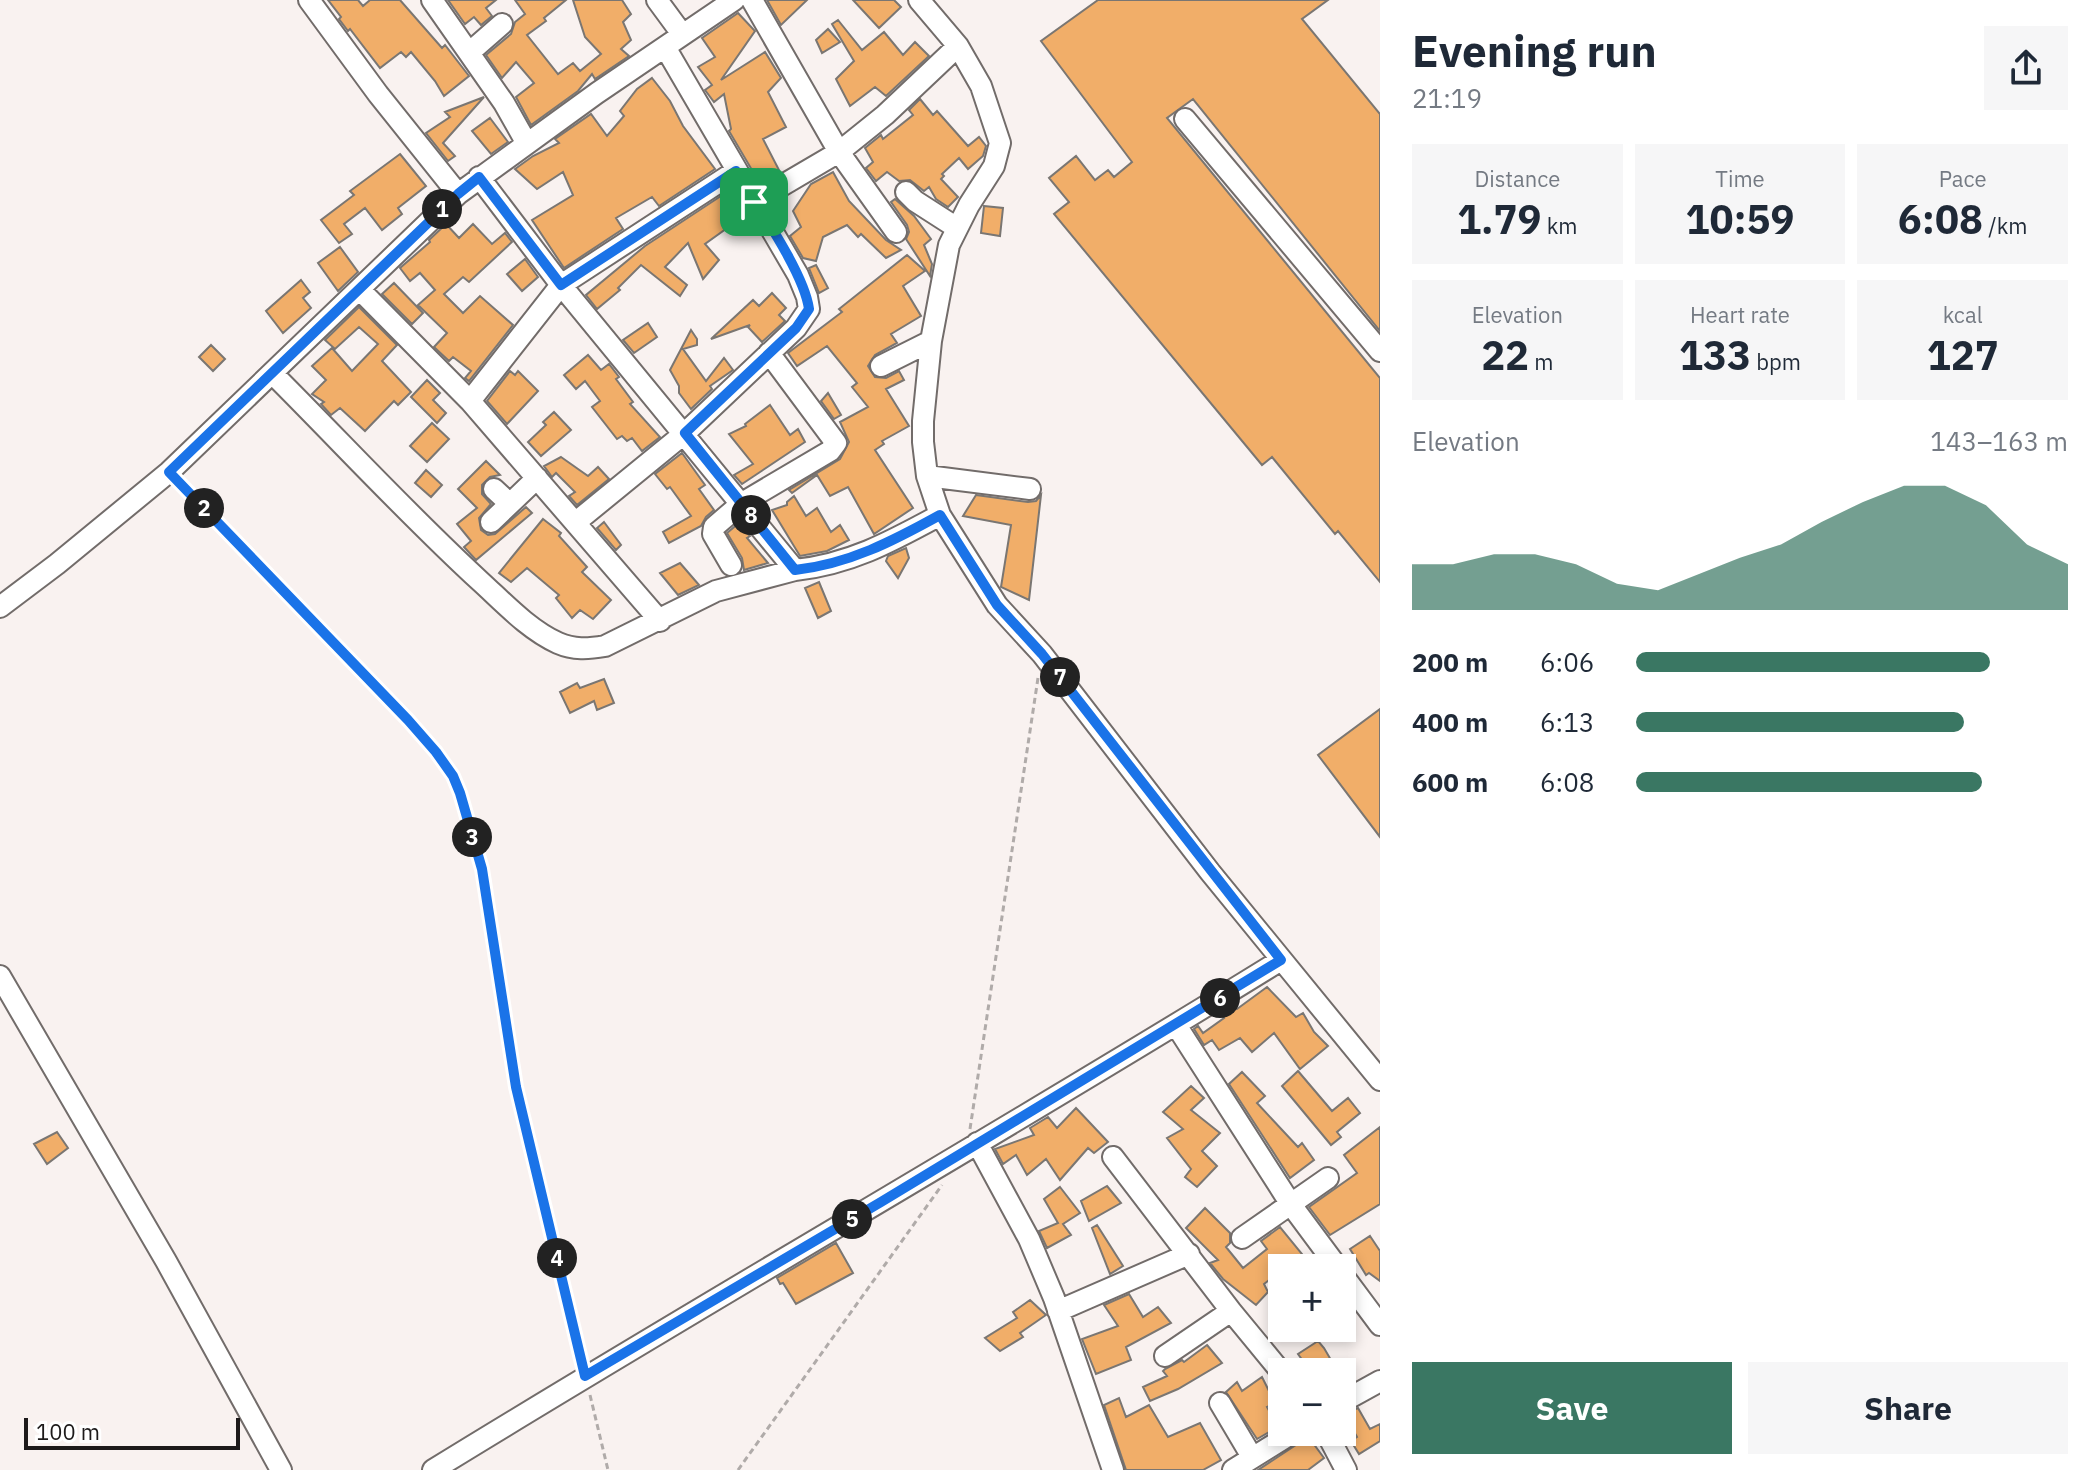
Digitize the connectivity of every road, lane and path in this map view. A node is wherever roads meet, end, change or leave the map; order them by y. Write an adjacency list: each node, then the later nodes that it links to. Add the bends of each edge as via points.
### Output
1 (309, 0): 17 (street)
2 (432, 0): 10 (street)
3 (657, 0): 8 (street)
4 (734, 0): 8 (street)
5 (752, 0): 13 (street)
6 (919, 0): 9 (street)
7 (502, 24): 10 (street)
8 (674, 40): 12 (street); 14 (street)
9 (958, 46): 13 (street); 19 (street, via 990,106 1000,143 994,166)
10 (470, 52): 12 (street)
11 (1185, 119): 24 (street)
12 (526, 142): 15 (street)
13 (839, 152): 18 (street); 20 (street)
14 (736, 171): 18 (street); 21 (street)
15 (479, 177): 17 (street); 21 (street)
16 (906, 192): 19 (street)
17 (458, 194): 22 (street)
18 (754, 202): 25 (street, via 798,275 809,309)
19 (957, 228): 23 (street)
20 (896, 232)
21 (561, 285): 28 (street); 29 (street)
22 (360, 290): 27 (street); 28 (street)
23 (931, 341): 26 (street); 31 (street, via 923,421)
24 (1380, 351)
25 (769, 353): 29 (street); 34 (street, via 836,443)
26 (881, 366)
27 (273, 374): 30 (street); 41 (street, via 454,557 555,641 586,650)
28 (470, 401): 32 (street)
29 (685, 433): 34 (street); 37 (street)
30 (169, 472): 40 (street); 61 (path, via 408,720 453,776 482,869 516,1087)
31 (927, 476): 33 (street); 35 (street)
32 (537, 478): 36 (street, via 502,496); 37 (street)
33 (1030, 489)
34 (742, 503): 38 (street, via 712,531); 39 (street)
35 (940, 515): 39 (street, via 882,547); 42 (street, via 997,605)
36 (491, 522)
37 (576, 522): 41 (street)
38 (731, 565)
39 (795, 570): 41 (street, via 716,591)
40 (0, 607)
41 (660, 621)
42 (1042, 654): 43 (street); 47 (path)
43 (1281, 960): 45 (street); 46 (street)
44 (0, 976): 69 (street)
45 (1176, 1025): 47 (street); 51 (street)
46 (1380, 1080)
47 (972, 1147): 56 (street, via 1029,1239); 61 (street)
48 (1113, 1157): 53 (street)
49 (948, 1176): 72 (path)
50 (1328, 1178): 51 (street)
51 (1292, 1206): 52 (street); 54 (street)
52 (1242, 1238)
53 (1189, 1254): 56 (street); 57 (street)
54 (1328, 1254)
55 (1356, 1293): 58 (street)
56 (1058, 1311): 68 (street)
57 (1231, 1311): 59 (street); 60 (street)
58 (1380, 1325)
59 (1165, 1356)
60 (1270, 1358)
61 (585, 1376): 70 (street); 71 (path)
62 (1380, 1381): 63 (street)
63 (1356, 1394)
64 (1220, 1403): 67 (street)
65 (1270, 1446): 67 (street)
66 (1333, 1446): 74 (street)
67 (1252, 1457): 73 (street)
68 (1112, 1469)
69 (281, 1470)
70 (433, 1470)
71 (608, 1470)
72 (738, 1470)
73 (1233, 1470)
74 (1346, 1470)

